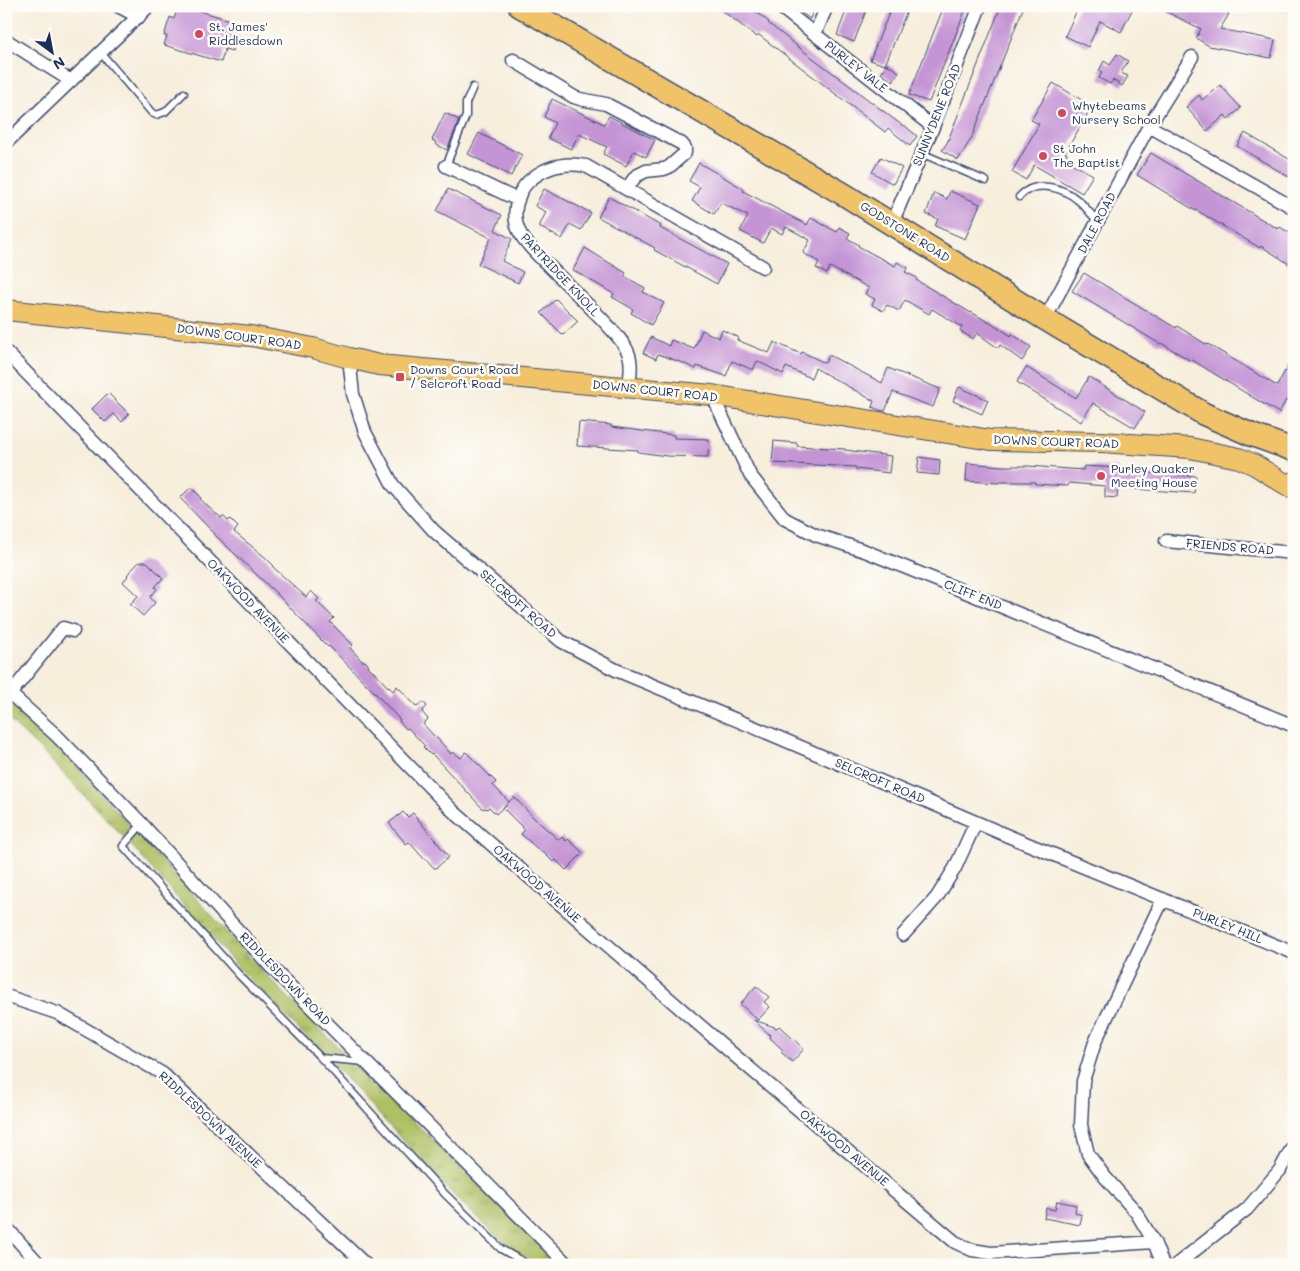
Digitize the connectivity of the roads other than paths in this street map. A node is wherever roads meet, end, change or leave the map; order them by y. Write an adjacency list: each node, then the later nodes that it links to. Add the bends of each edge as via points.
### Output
1 (118, 6): 7 (street)
2 (149, 6): 7 (street)
3 (520, 6): 27 (highway, GODSTONE ROAD)
4 (779, 6): 8 (street, PURLEY VALE)
5 (827, 6): 8 (street)
6 (980, 6): 17 (street, SUNNYDENE ROAD)
7 (139, 17): 10 (street)
8 (815, 34): 17 (street, PURLEY VALE)
9 (6, 40): 13 (street)
10 (100, 53): 13 (street); 15 (lane, via 156,115 165,112)
11 (1192, 58): 16 (street, DALE ROAD)
12 (513, 60): 22 (street, via 574,97 606,104 684,146 685,153 669,167 646,171 636,176)
13 (71, 81): 18 (street)
14 (473, 87): 20 (lane, via 466,103 466,116)
15 (184, 93)
16 (1149, 126): 25 (street); 26 (street, DALE ROAD)
17 (933, 127): 19 (street, SUNNYDENE ROAD)
18 (6, 144)
19 (922, 153): 21 (lane); 27 (street, SUNNYDENE ROAD)
20 (446, 166): 24 (street)
21 (986, 182)
22 (627, 188): 24 (street, PARTRIDGE KNOLL, via 586,166 567,164 535,176 523,188); 28 (street, PARTRIDGE KNOLL)
23 (1019, 197): 26 (lane, via 1041,186 1055,188 1080,201)
24 (518, 200): 33 (street, PARTRIDGE KNOLL, via 516,224 524,240 616,334 628,351 631,368)
25 (1293, 207)
26 (1098, 221): 30 (street, DALE ROAD)
27 (892, 223): 30 (highway, GODSTONE ROAD)
28 (763, 267)
29 (6, 310): 32 (main road, DOWNS COURT ROAD, via 251,336)
30 (1045, 319): 35 (highway, GODSTONE ROAD, via 1204,414)
31 (6, 352): 52 (street, OAKWOOD AVENUE, via 453,811 955,1242 972,1250 991,1253)
32 (349, 358): 33 (main road, DOWNS COURT ROAD, via 412,368); 42 (street, SELCROFT ROAD, via 353,394 365,432 393,485 434,530 561,641 616,670)
33 (629, 388): 34 (main road, DOWNS COURT ROAD)
34 (712, 395): 36 (main road, DOWNS COURT ROAD, via 991,440 1190,448 1239,458 1290,487); 41 (street, CLIFF END, via 750,475 785,518 816,535 865,551)
35 (1294, 450)
36 (1294, 482)
37 (1166, 541): 38 (street, FRIENDS ROAD)
38 (1294, 553)
39 (64, 628): 40 (street)
40 (9, 691): 43 (street, RIDDLESDOWN ROAD)
41 (1294, 726)
42 (976, 822): 44 (street, SELCROFT ROAD); 45 (street, via 937,898)
43 (142, 824): 48 (lane, via 123,846 240,976); 49 (street, RIDDLESDOWN ROAD, via 271,967)
44 (1162, 899): 46 (street, PURLEY HILL); 52 (street, via 1095,1042 1083,1081 1081,1125 1088,1154 1136,1212)
45 (903, 935)
46 (1294, 953)
47 (6, 996): 54 (street, RIDDLESDOWN AVENUE, via 57,1013 163,1074)
48 (322, 1058): 49 (lane); 55 (lane, via 445,1194 501,1249)
49 (365, 1062): 56 (street, RIDDLESDOWN ROAD)
50 (1294, 1144): 58 (street, via 1280,1170 1247,1209)
51 (6, 1227): 53 (street)
52 (1154, 1242): 57 (street)
53 (40, 1265)
54 (366, 1265)
55 (529, 1265)
56 (568, 1265)
57 (1163, 1265)
58 (1176, 1265)

